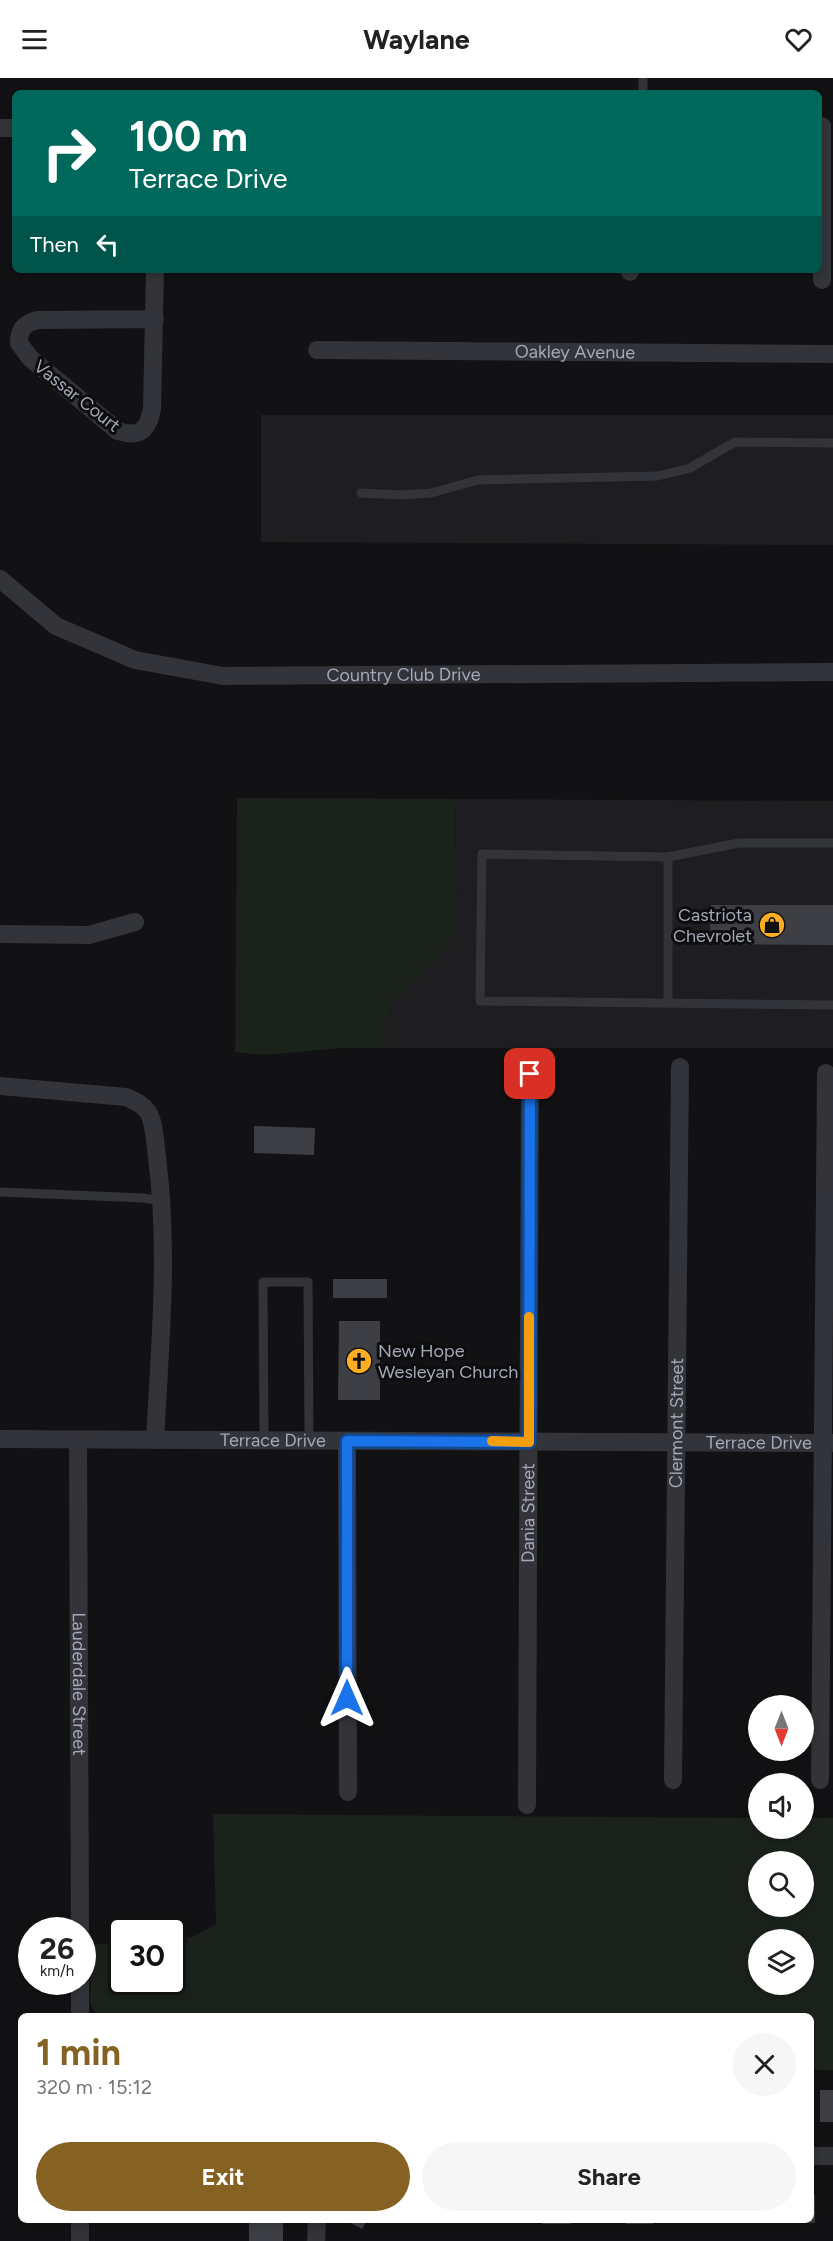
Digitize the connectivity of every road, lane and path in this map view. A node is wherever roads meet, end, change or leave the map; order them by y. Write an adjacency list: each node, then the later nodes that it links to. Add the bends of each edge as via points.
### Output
1 (825, 126): 3 (street)
2 (155, 273): 4 (street, Vassar Court)
3 (822, 280)
4 (155, 318): 4 (street, Vassar Court, via 37,320 21,329 19,343 30,358 118,431 134,434 147,426 152,409)
5 (317, 350): 6 (street, Oakley Avenue)
6 (833, 354)
7 (833, 443): 8 (lane, via 735,442 690,468 658,476 478,480 431,493)
8 (361, 493)
9 (0, 579): 10 (street, Country Club Drive, via 56,626 135,660 223,676)
10 (833, 672)
11 (833, 843): 12 (lane, via 739,843)
12 (668, 857): 15 (lane); 15 (lane, via 482,854 480,1001)
13 (135, 922): 14 (street, via 89,935)
14 (0, 934)
15 (668, 1003): 16 (lane)
16 (833, 1005)
17 (680, 1067): 30 (street, Clermont Street)
18 (826, 1073): 31 (street)
19 (530, 1074): 29 (street, Dania Street)
20 (0, 1086): 22 (street, via 126,1097 139,1102 149,1113 153,1128)
21 (0, 1192): 22 (lane)
22 (162, 1201): 25 (street, via 164,1268)
23 (0, 1439): 24 (street, Terrace Drive)
24 (78, 1440): 25 (street, Terrace Drive); 36 (street, Lauderdale Street)
25 (155, 1440): 26 (street, Terrace Drive)
26 (264, 1440): 27 (street, Terrace Drive); 27 (lane, via 263,1282 308,1281)
27 (309, 1441): 28 (street, Terrace Drive)
28 (347, 1441): 29 (street, Terrace Drive); 34 (street)
29 (529, 1442): 30 (street, Terrace Drive); 35 (street, Dania Street)
30 (675, 1442): 31 (street, Terrace Drive); 32 (street, Clermont Street)
31 (827, 1443): 33 (street)
32 (673, 1780)
33 (820, 1780)
34 (348, 1792)
35 (527, 1806)
36 (80, 1917)
37 (80, 1995): 38 (street)
38 (80, 2013)
39 (814, 2156): 40 (street)
40 (833, 2156)
41 (80, 2223): 43 (street)
42 (317, 2223): 44 (street)
43 (80, 2241)
44 (316, 2241)

